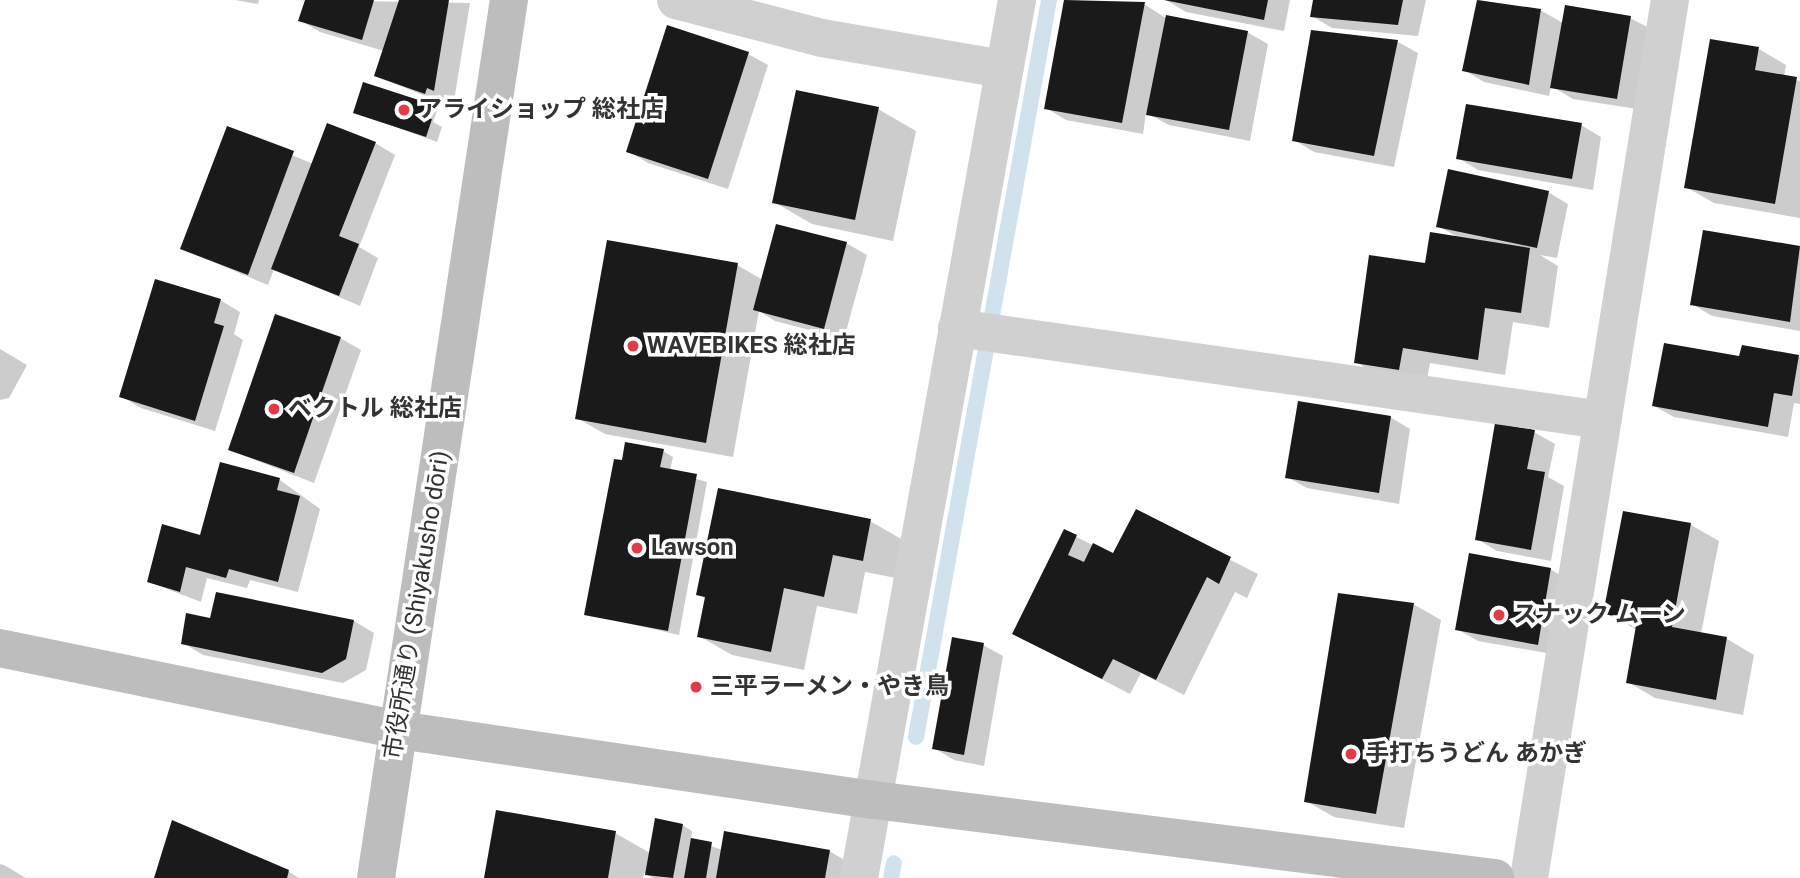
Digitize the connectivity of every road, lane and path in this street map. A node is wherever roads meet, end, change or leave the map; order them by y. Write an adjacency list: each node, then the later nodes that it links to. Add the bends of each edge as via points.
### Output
1 (509, 0): 9 (street, 市役所通り (Shiyakusho dōri))
2 (676, 0): 5 (street, via 821,38)
3 (1017, 0): 5 (street)
4 (1670, 0): 7 (street)
5 (1004, 69): 6 (street)
6 (979, 331): 7 (street); 10 (street)
7 (1602, 420): 15 (street)
8 (0, 648): 9 (street)
9 (398, 730): 10 (street); 12 (street, 市役所通り (Shiyakusho dōri))
10 (874, 800): 11 (street); 13 (street)
11 (1301, 871): 14 (street)
12 (376, 878)
13 (859, 878)
14 (1495, 878)
15 (1530, 878)

